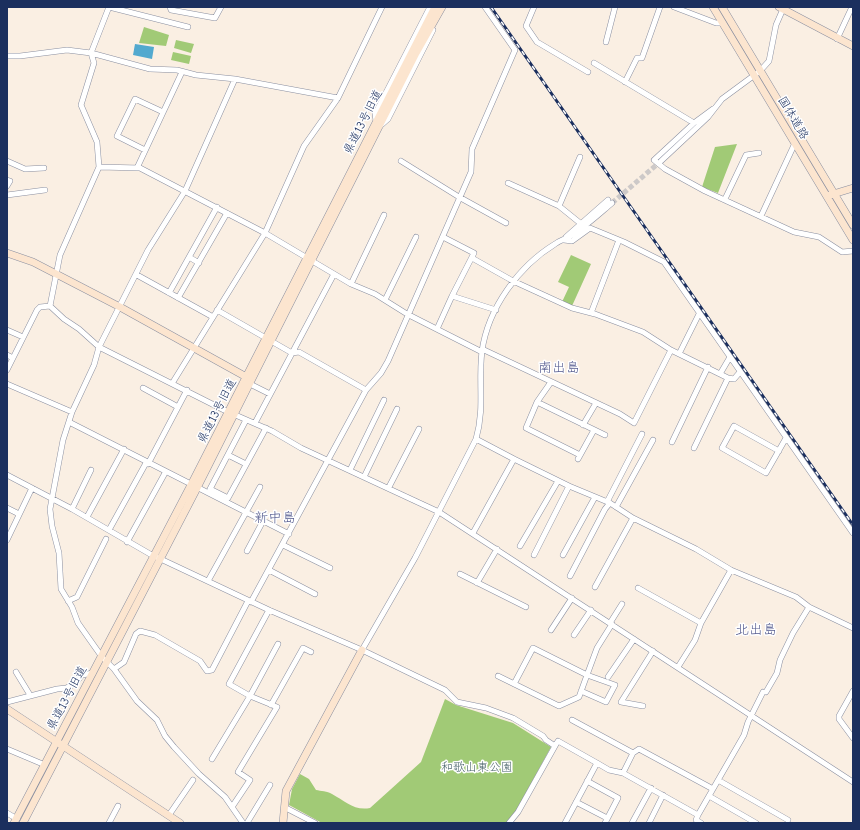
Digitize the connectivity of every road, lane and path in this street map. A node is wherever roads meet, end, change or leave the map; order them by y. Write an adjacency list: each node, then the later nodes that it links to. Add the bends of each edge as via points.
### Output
1 (109, 7): 19 (street); 23 (street)
2 (170, 7): 3 (street, via 170,10 215,18)
3 (221, 7)
4 (382, 7): 31 (street)
5 (430, 7): 36 (street, via 375,114)
6 (435, 7): 34 (street, 県道13号旧道)
7 (442, 7): 34 (street, 県道13号旧道)
8 (446, 7): 36 (street, via 388,119)
9 (485, 7): 55 (street, via 515,50 472,148 470,172)
10 (534, 7): 27 (street, via 526,26 537,42)
11 (615, 7): 21 (street)
12 (660, 7): 30 (street, via 642,58 636,58)
13 (674, 7): 18 (street, via 716,23)
14 (713, 7): 18 (street, 国体道路)
15 (722, 7): 28 (street, 国体道路)
16 (852, 7): 20 (street)
17 (785, 9): 20 (street); 28 (street, via 776,25 769,61)
18 (723, 23): 28 (street, 国体道路)
19 (188, 27)
20 (837, 39): 22 (street)
21 (606, 42)
22 (853, 46)
23 (91, 53): 24 (street, via 67,50); 26 (street, via 150,69); 44 (street, via 94,63 81,105 97,142)
24 (7, 56)
25 (594, 63): 30 (street)
26 (182, 72): 29 (street); 33 (street)
27 (588, 72)
28 (757, 73): 32 (street, via 722,99); 37 (street, 国体道路); 54 (street, 国体道路)
29 (235, 79): 31 (street); 52 (street)
30 (625, 82): 35 (street)
31 (338, 98): 65 (street, via 304,146)
32 (716, 108): 35 (street); 42 (street)
33 (163, 112): 38 (street); 38 (street, via 135,99 117,136)
34 (384, 113): 36 (street, 県道13号旧道)
35 (694, 123): 56 (street, via 654,160 705,191)
36 (378, 124): 74 (street, 県道13号旧道)
37 (795, 143): 54 (street, 国体道路); 61 (street)
38 (146, 150): 46 (street)
39 (759, 153): 56 (street, via 746,155)
40 (580, 157): 57 (street)
41 (7, 161): 45 (street, via 25,169)
42 (661, 161)
43 (402, 162): 55 (street)
44 (99, 167): 46 (street); 78 (street, via 60,255)
45 (44, 168)
46 (137, 168): 52 (street)
47 (7, 180): 49 (street, via 10,181)
48 (508, 183): 57 (street)
49 (7, 186)
50 (853, 188): 54 (street)
51 (45, 190): 53 (street)
52 (185, 191): 58 (street); 79 (street, via 148,250)
53 (7, 195)
54 (831, 195): 64 (street, 国体道路); 70 (street, 国体道路)
55 (459, 197): 62 (street); 67 (street)
56 (725, 199): 61 (street)
57 (559, 206): 63 (street)
58 (217, 207): 59 (street); 73 (street)
59 (227, 213): 65 (street); 76 (street)
60 (384, 215): 81 (street)
61 (761, 216): 71 (street, via 794,232 819,237 842,252)
62 (506, 223)
63 (580, 223): 68 (street); 68 (street, via 610,201 572,235)
64 (853, 225)
65 (265, 234): 74 (street); 88 (street)
66 (416, 236): 85 (street)
67 (443, 237): 75 (street, via 474,253); 91 (street)
68 (562, 240): 69 (street, via 572,241 590,228); 80 (street, via 528,265)
69 (619, 240): 90 (street); 92 (street, via 664,262)
70 (853, 240)
71 (853, 251)
72 (7, 253): 78 (street, via 33,262)
73 (189, 257): 76 (street); 82 (street)
74 (310, 258): 77 (street); 97 (street, 県道13号旧道)
75 (472, 258): 80 (street); 83 (street)
76 (199, 263): 84 (street)
77 (334, 274): 81 (street); 102 (street)
78 (56, 275): 86 (street); 87 (street)
79 (137, 275): 82 (street); 87 (street)
80 (514, 281): 89 (street); 90 (street, via 572,308)
81 (351, 284): 85 (street)
82 (169, 293): 84 (street)
83 (452, 296): 89 (street); 94 (street)
84 (178, 298): 93 (street)
85 (385, 300): 91 (street)
86 (50, 306): 96 (street, via 40,307); 98 (street)
87 (120, 307): 98 (street); 99 (street)
88 (217, 310): 93 (street); 97 (street)
89 (496, 310): 101 (street)
90 (591, 313): 100 (street, via 643,332)
91 (408, 314): 94 (street); 118 (street, via 388,361)
92 (699, 314): 103 (street); 105 (street)
93 (213, 317): 99 (street)
94 (437, 329): 101 (street)
95 (7, 330): 96 (street)
96 (23, 337): 106 (street)
97 (268, 341): 102 (street); 112 (street, 県道13号旧道)
98 (99, 347): 113 (street); 125 (street, via 94,365)
99 (194, 348): 112 (street); 113 (street)
100 (671, 350): 103 (street); 122 (street, via 634,423)
101 (482, 351): 114 (street); 137 (street, via 481,422)
102 (292, 353): 118 (street, via 298,352); 119 (street)
103 (679, 354): 107 (street)
104 (7, 355): 106 (street)
105 (730, 357): 109 (street); 110 (street)
106 (12, 358): 108 (street)
107 (708, 368): 110 (street); 139 (street)
108 (7, 370)
109 (740, 372): 111 (street, via 734,379); 136 (street)
110 (720, 374): 111 (street)
111 (728, 378): 140 (street)
112 (249, 380): 119 (street); 126 (street, 県道13号旧道)
113 (173, 382): 117 (street)
114 (552, 382): 121 (street); 122 (street)
115 (7, 384): 125 (street)
116 (143, 388): 123 (street)
117 (187, 390): 123 (street); 126 (street)
118 (366, 390): 145 (street)
119 (270, 394): 129 (street)
120 (384, 400): 149 (street)
121 (537, 402): 130 (street); 133 (street, via 526,428 579,457)
122 (596, 403): 130 (street)
123 (178, 407): 146 (street)
124 (398, 409): 152 (street)
125 (72, 412): 128 (street)
126 (232, 413): 127 (street); 155 (street, 県道13号旧道)
127 (246, 420): 129 (street); 143 (street)
128 (69, 422): 141 (street); 160 (street)
129 (255, 423): 131 (street)
130 (583, 425): 133 (street)
131 (266, 428): 145 (street); 147 (street)
132 (419, 429): 157 (street)
133 (594, 430): 135 (street)
134 (642, 434): 161 (street)
135 (605, 435)
136 (786, 438): 142 (street); 172 (street)
137 (476, 439): 144 (street); 165 (street)
138 (653, 440): 162 (street)
139 (672, 442)
140 (694, 448)
141 (124, 449): 146 (street); 168 (street)
142 (779, 450): 142 (street, via 766,473 722,448 734,426)
143 (228, 455): 147 (street); 147 (street, via 210,489 228,498)
144 (514, 459): 153 (street); 174 (street)
145 (329, 460): 149 (street); 173 (street)
146 (147, 463): 150 (street); 171 (street)
147 (246, 464)
148 (91, 470): 164 (street)
149 (350, 470): 152 (street)
150 (165, 472): 155 (street); 177 (street)
151 (7, 475): 158 (street)
152 (364, 476): 157 (street)
153 (558, 481): 154 (street); 179 (street)
154 (569, 486): 159 (street); 182 (street)
155 (194, 487): 166 (street); 184 (street, 県道13号旧道)
156 (260, 487): 166 (street)
157 (389, 487): 165 (street)
158 (32, 488): 160 (street); 167 (street)
159 (595, 497): 161 (street); 183 (street)
160 (52, 499): 164 (street); 196 (street, via 50,509 59,553 60,589)
161 (609, 502): 162 (street); 189 (street)
162 (616, 507): 169 (street)
163 (7, 508): 167 (street)
164 (72, 509): 168 (street)
165 (439, 512): 174 (street); 210 (street)
166 (246, 513): 170 (street); 190 (street)
167 (19, 514): 175 (street)
168 (88, 517): 171 (street)
169 (633, 518): 187 (street); 192 (street)
170 (263, 521): 173 (street); 181 (street)
171 (109, 530): 177 (street)
172 (853, 533)
173 (289, 534): 178 (street)
174 (473, 534): 180 (street)
175 (7, 540)
176 (106, 540): 196 (street, via 77,597)
177 (127, 542): 184 (street)
178 (283, 545): 185 (street); 186 (street)
179 (520, 546)
180 (497, 549): 191 (street); 195 (street)
181 (247, 551)
182 (534, 555)
183 (563, 555)
184 (157, 557): 190 (street); 213 (street, 県道13号旧道); 214 (street, 県道13号旧道)
185 (330, 568)
186 (269, 570): 194 (street); 197 (street)
187 (732, 570): 200 (street, via 796,597); 203 (street)
188 (460, 574): 191 (street)
189 (570, 576)
190 (208, 581): 197 (street)
191 (478, 583): 199 (street)
192 (595, 586)
193 (638, 588): 203 (street)
194 (315, 594)
195 (572, 598): 202 (street); 206 (street)
196 (68, 600): 213 (street, via 78,623)
197 (249, 601): 201 (street); 216 (street, via 212,670 207,671 200,661 155,635 140,631 136,634 124,662)
198 (622, 604): 204 (street)
199 (526, 607)
200 (809, 608): 205 (street); 231 (street, via 793,633 780,660 777,673)
201 (269, 610): 210 (street); 226 (street, via 229,684)
202 (591, 610): 204 (street); 207 (street)
203 (701, 623): 215 (street, via 695,640)
204 (611, 624): 208 (street); 219 (street, via 597,648)
205 (853, 628)
206 (551, 630)
207 (574, 635)
208 (634, 639): 211 (street); 221 (street)
209 (278, 644): 226 (street)
210 (362, 650): 235 (street, via 445,690 457,702 486,708 513,718); 253 (street, via 286,791)
211 (653, 651): 215 (street); 229 (street, via 621,702)
212 (311, 652): 228 (street, via 304,648)
213 (102, 656): 214 (street); 218 (street, 県道13号旧道)
214 (106, 663): 216 (street); 234 (street, 県道13号旧道)
215 (678, 667): 231 (street)
216 (114, 669): 254 (street, via 137,701 157,720 174,747 225,797)
217 (16, 672): 225 (street)
218 (93, 673): 225 (street, via 82,675 75,684 66,688); 234 (street, 県道13号旧道)
219 (587, 675): 222 (street, via 533,648); 224 (street); 224 (street, via 615,685 606,702)
220 (498, 676): 222 (street)
221 (608, 677)
222 (514, 684): 224 (street, via 559,706 579,697)
223 (853, 691): 233 (street, via 839,716)
224 (581, 692)
225 (30, 695): 227 (street)
226 (250, 696): 228 (street); 238 (street)
227 (7, 702)
228 (271, 705): 254 (street, via 277,707 238,772 250,780)
229 (643, 706)
230 (7, 709): 234 (street)
231 (751, 715): 243 (street, via 744,735); 245 (street)
232 (572, 720): 237 (street)
233 (853, 738)
234 (60, 744): 240 (street, 県道13号旧道); 256 (street); 260 (street, 県道13号旧道)
235 (555, 746): 239 (street, via 558,741); 261 (street)
236 (7, 749): 240 (street)
237 (633, 753): 241 (street); 248 (street, via 639,749)
238 (212, 759)
239 (597, 763): 241 (street, via 609,770); 244 (street)
240 (45, 765): 260 (street, 県道13号旧道)
241 (623, 773): 247 (street)
242 (193, 780): 256 (street)
243 (718, 780): 248 (street); 258 (street)
244 (587, 781): 251 (street); 259 (street, via 618,798)
245 (853, 782)
246 (270, 785): 265 (street)
247 (651, 788): 249 (street); 269 (street)
248 (713, 789): 250 (street)
249 (663, 796): 257 (street); 270 (street)
250 (709, 796): 257 (street); 272 (street)
251 (576, 802): 259 (street); 268 (street)
252 (118, 806): 262 (street)
253 (284, 807): 266 (street); 267 (street)
254 (232, 808): 264 (street)
255 (7, 813): 260 (street)
256 (169, 815): 263 (street)
257 (698, 815): 271 (street, via 696,820)
258 (788, 820)
259 (606, 821)
260 (18, 822)
261 (512, 822)
262 (109, 823)
263 (180, 823)
264 (243, 823)
265 (247, 823)
266 (283, 823)
267 (315, 823)
268 (565, 823)
269 (632, 823)
270 (649, 823)
271 (701, 823)
272 (756, 823)

